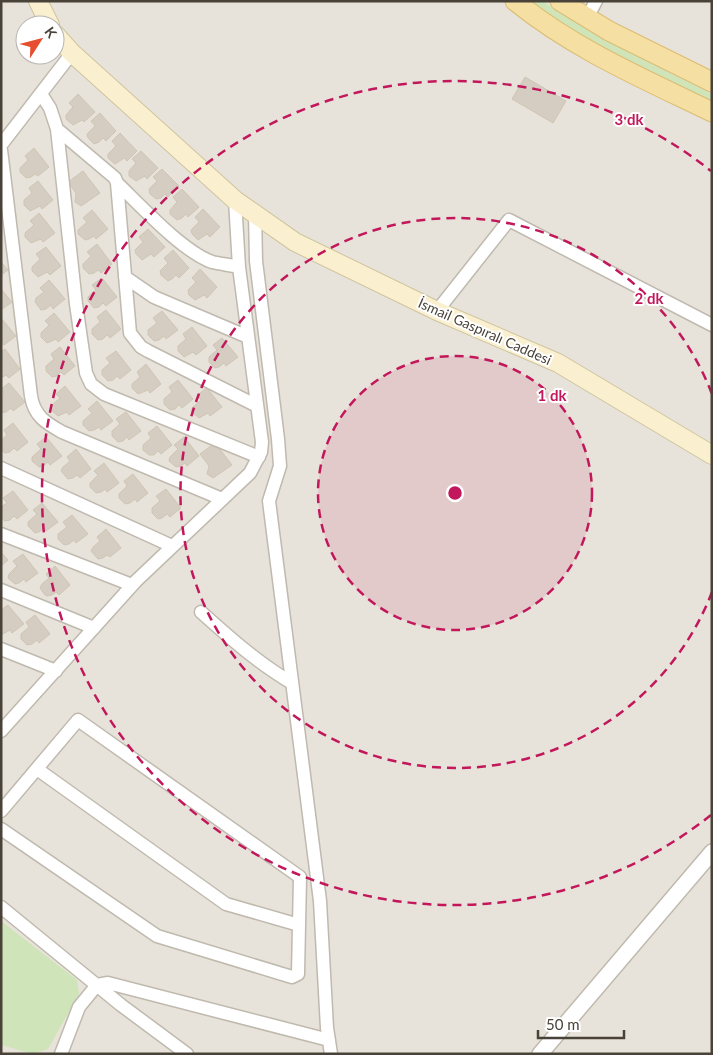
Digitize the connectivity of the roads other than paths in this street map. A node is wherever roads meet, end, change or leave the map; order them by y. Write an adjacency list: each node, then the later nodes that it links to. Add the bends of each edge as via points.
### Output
1 (38, 1): 5 (main road)
2 (515, 1): 11 (main road, via 546,25 586,49)
3 (560, 1): 6 (main road)
4 (596, 1): 6 (street)
5 (45, 15)
6 (586, 18): 9 (main road)
7 (65, 45): 8 (main road, İsmail Gaspıralı Caddesi)
8 (72, 53): 10 (street); 16 (main road, İsmail Gaspıralı Caddesi)
9 (712, 82)
10 (40, 94): 12 (street, via 50,108); 13 (street)
11 (712, 112)
12 (57, 129): 15 (street); 25 (street, via 76,304 88,380 104,394)
13 (1, 145)
14 (1, 150): 27 (street, via 31,396 36,412 62,432)
15 (117, 183): 18 (street, via 196,253 212,261); 19 (street)
16 (235, 200): 17 (main road, İsmail Gaspıralı Caddesi); 18 (street)
17 (255, 213): 20 (main road, İsmail Gaspıralı Caddesi, via 294,242); 36 (street, via 256,261 280,466 269,501)
18 (239, 267): 22 (street)
19 (125, 277): 22 (street, via 154,297); 23 (street, via 130,333 141,347)
20 (437, 310): 21 (street, via 509,220); 24 (main road, İsmail Gaspıralı Caddesi, via 558,363)
21 (712, 325)
22 (248, 337): 23 (street)
23 (257, 406): 25 (street, via 262,442)
24 (712, 455)
25 (259, 457): 27 (street, via 250,473)
26 (1, 468): 29 (street)
27 (222, 499): 29 (street)
28 (1, 534): 30 (street)
29 (172, 546): 30 (street)
30 (132, 585): 33 (street)
31 (1, 590): 33 (street)
32 (201, 612): 36 (street, via 242,649)
33 (94, 628): 35 (street)
34 (1, 649): 35 (street)
35 (56, 671): 37 (street)
36 (292, 683): 46 (street, via 320,901)
37 (7, 716): 38 (street)
38 (1, 730)
39 (37, 769): 40 (street); 44 (street, via 226,904); 44 (street, via 78,720 300,877)
40 (1, 811)
41 (1, 829): 45 (street, via 157,936 292,977 298,974)
42 (710, 857): 52 (street)
43 (1, 907): 47 (street)
44 (299, 925): 45 (street)
45 (299, 941): 46 (street)
46 (322, 942): 48 (street)
47 (97, 985): 48 (street, via 108,983); 49 (street, via 79,1006); 50 (street)
48 (329, 1040): 51 (street)
49 (64, 1052)
50 (187, 1054)
51 (331, 1054)
52 (540, 1054)

